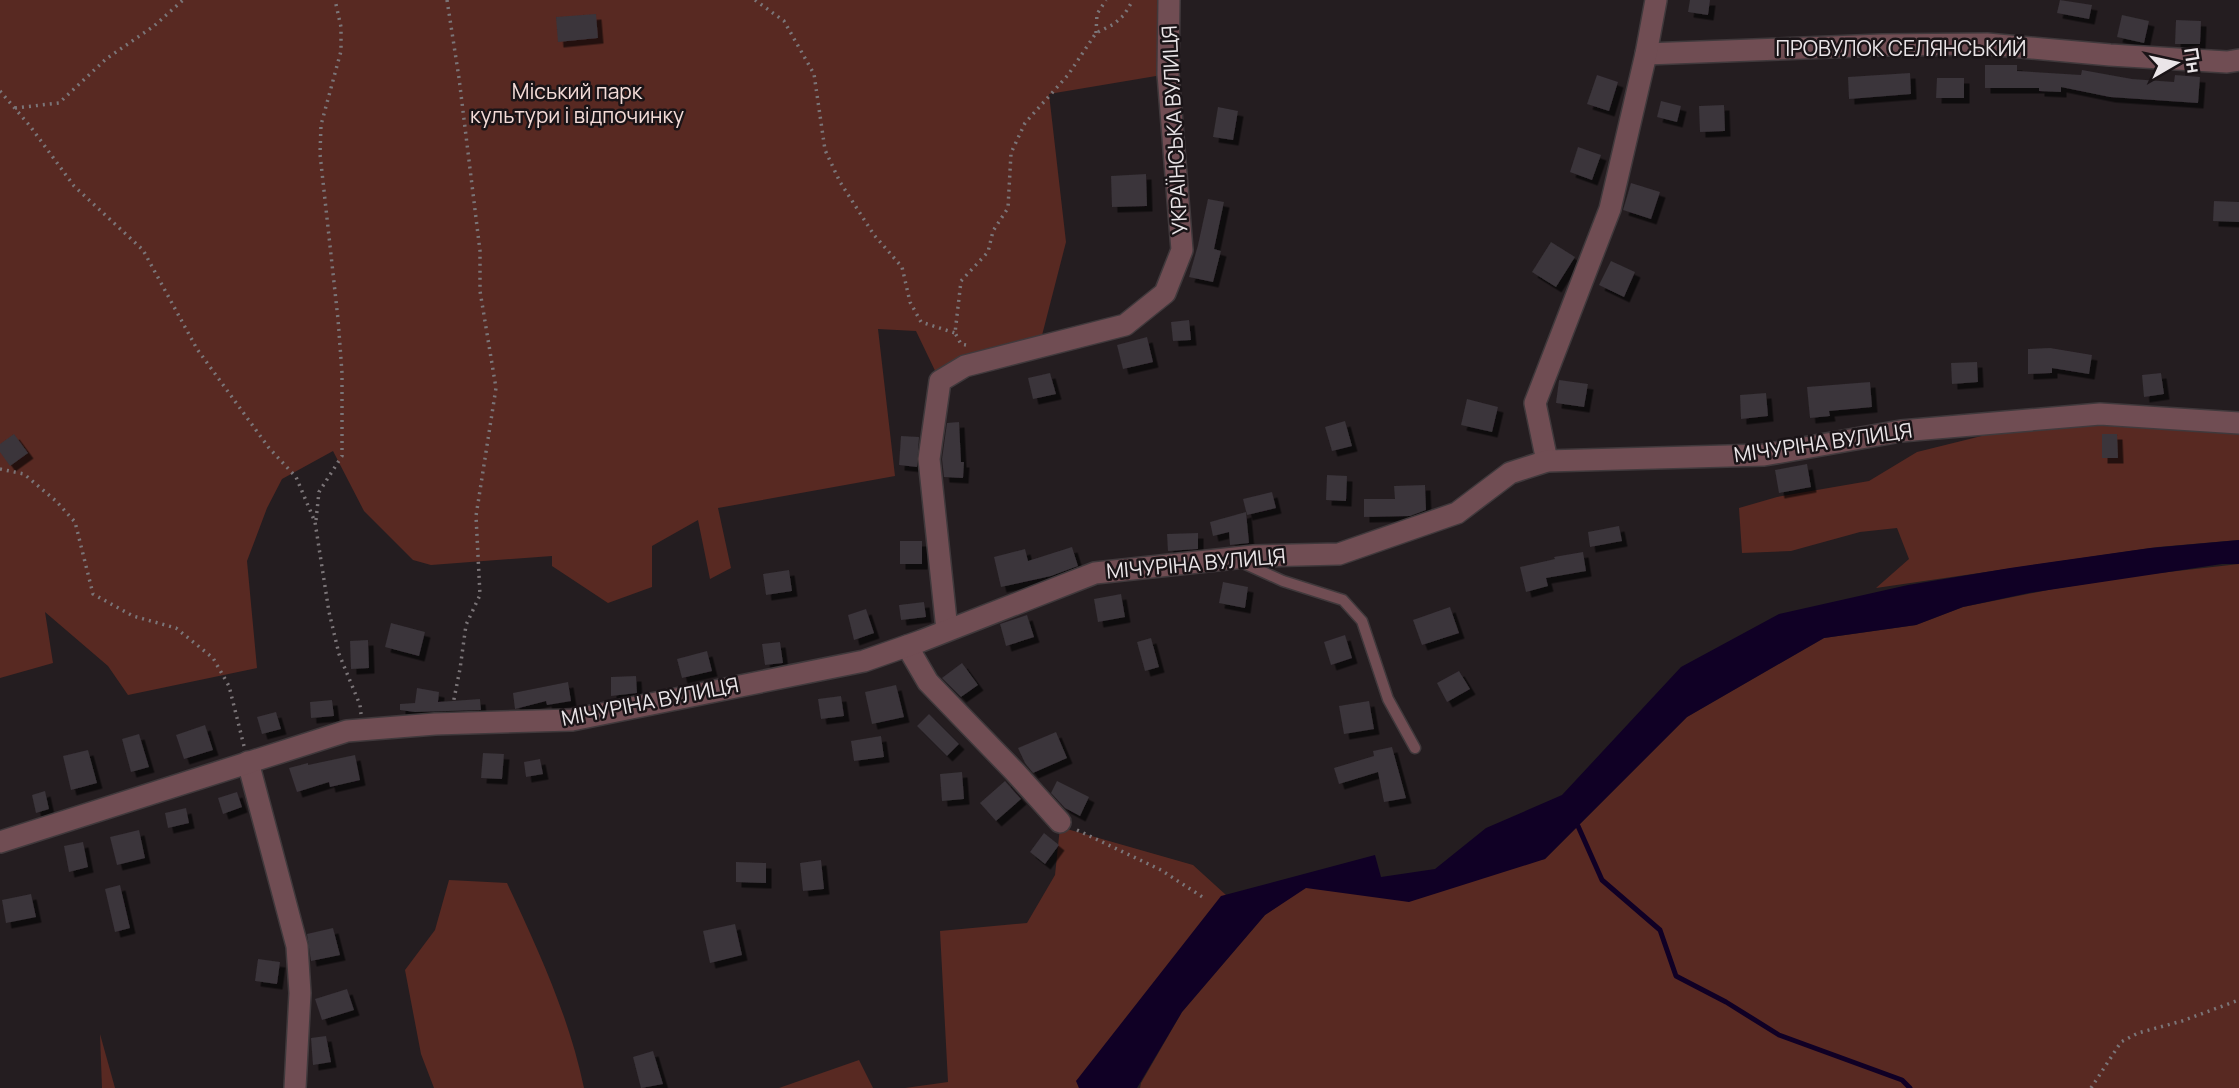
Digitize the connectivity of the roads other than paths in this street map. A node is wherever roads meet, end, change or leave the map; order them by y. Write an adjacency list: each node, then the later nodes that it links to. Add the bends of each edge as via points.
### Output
1 (1169, 0): 8 (street, УКРАЇНСЬКА ВУЛИЦЯ, via 1168,74 1182,250 1166,293 1125,325 968,356 940,381 929,459)
2 (1656, 0): 3 (street)
3 (1646, 54): 4 (street, ПРОВУЛОК СЕЛЯНСЬКИЙ, via 1987,44); 6 (street, via 1610,209 1535,402)
4 (2239, 60)
5 (2239, 422): 6 (street, МІЧУРІНА ВУЛИЦЯ, via 2100,414 1901,431 1763,455)
6 (1547, 461): 7 (street, МІЧУРІНА ВУЛИЦЯ, via 1510,473 1457,513 1339,554)
7 (1232, 558): 8 (street, МІЧУРІНА ВУЛИЦЯ, via 1095,573); 10 (lane, via 1283,582 1343,600 1362,621 1388,699)
8 (947, 630): 9 (street, МІЧУРІНА ВУЛИЦЯ)
9 (907, 646): 11 (street, МІЧУРІНА ВУЛИЦЯ, via 864,661 572,720 347,731); 12 (street, via 928,682)
10 (1415, 748)
11 (248, 762): 13 (street, МІЧУРІНА ВУЛИЦЯ); 14 (street, via 297,946 300,993)
12 (1060, 822)
13 (0, 842)
14 (295, 1088)

